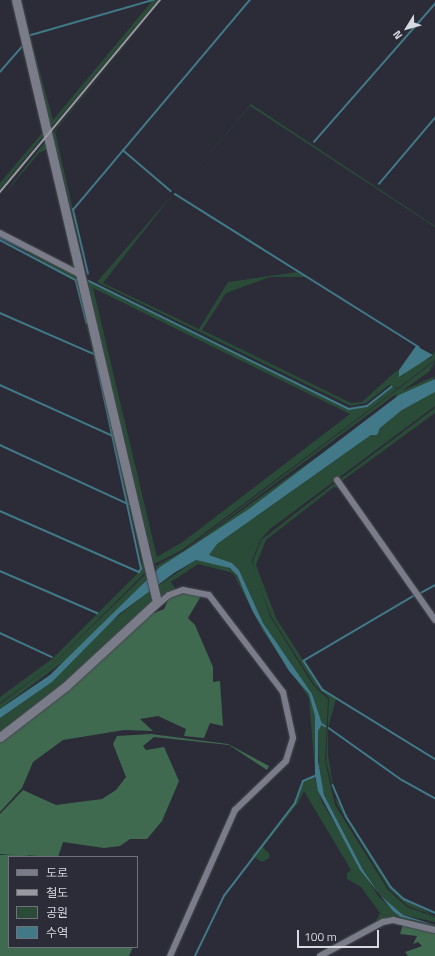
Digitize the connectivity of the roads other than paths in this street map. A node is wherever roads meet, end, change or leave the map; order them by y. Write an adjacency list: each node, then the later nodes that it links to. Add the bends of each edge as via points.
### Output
1 (16, 0): 3 (main road)
2 (0, 233): 3 (street)
3 (81, 275): 5 (main road, via 151,571 155,593)
4 (337, 480): 6 (street)
5 (154, 608): 7 (main road, via 66,686); 9 (street, via 183,590 210,595 283,692 292,738 286,761 235,810)
6 (435, 620)
7 (0, 736)
8 (435, 930): 10 (street, via 392,920 383,922)
9 (170, 956)
10 (320, 956)

